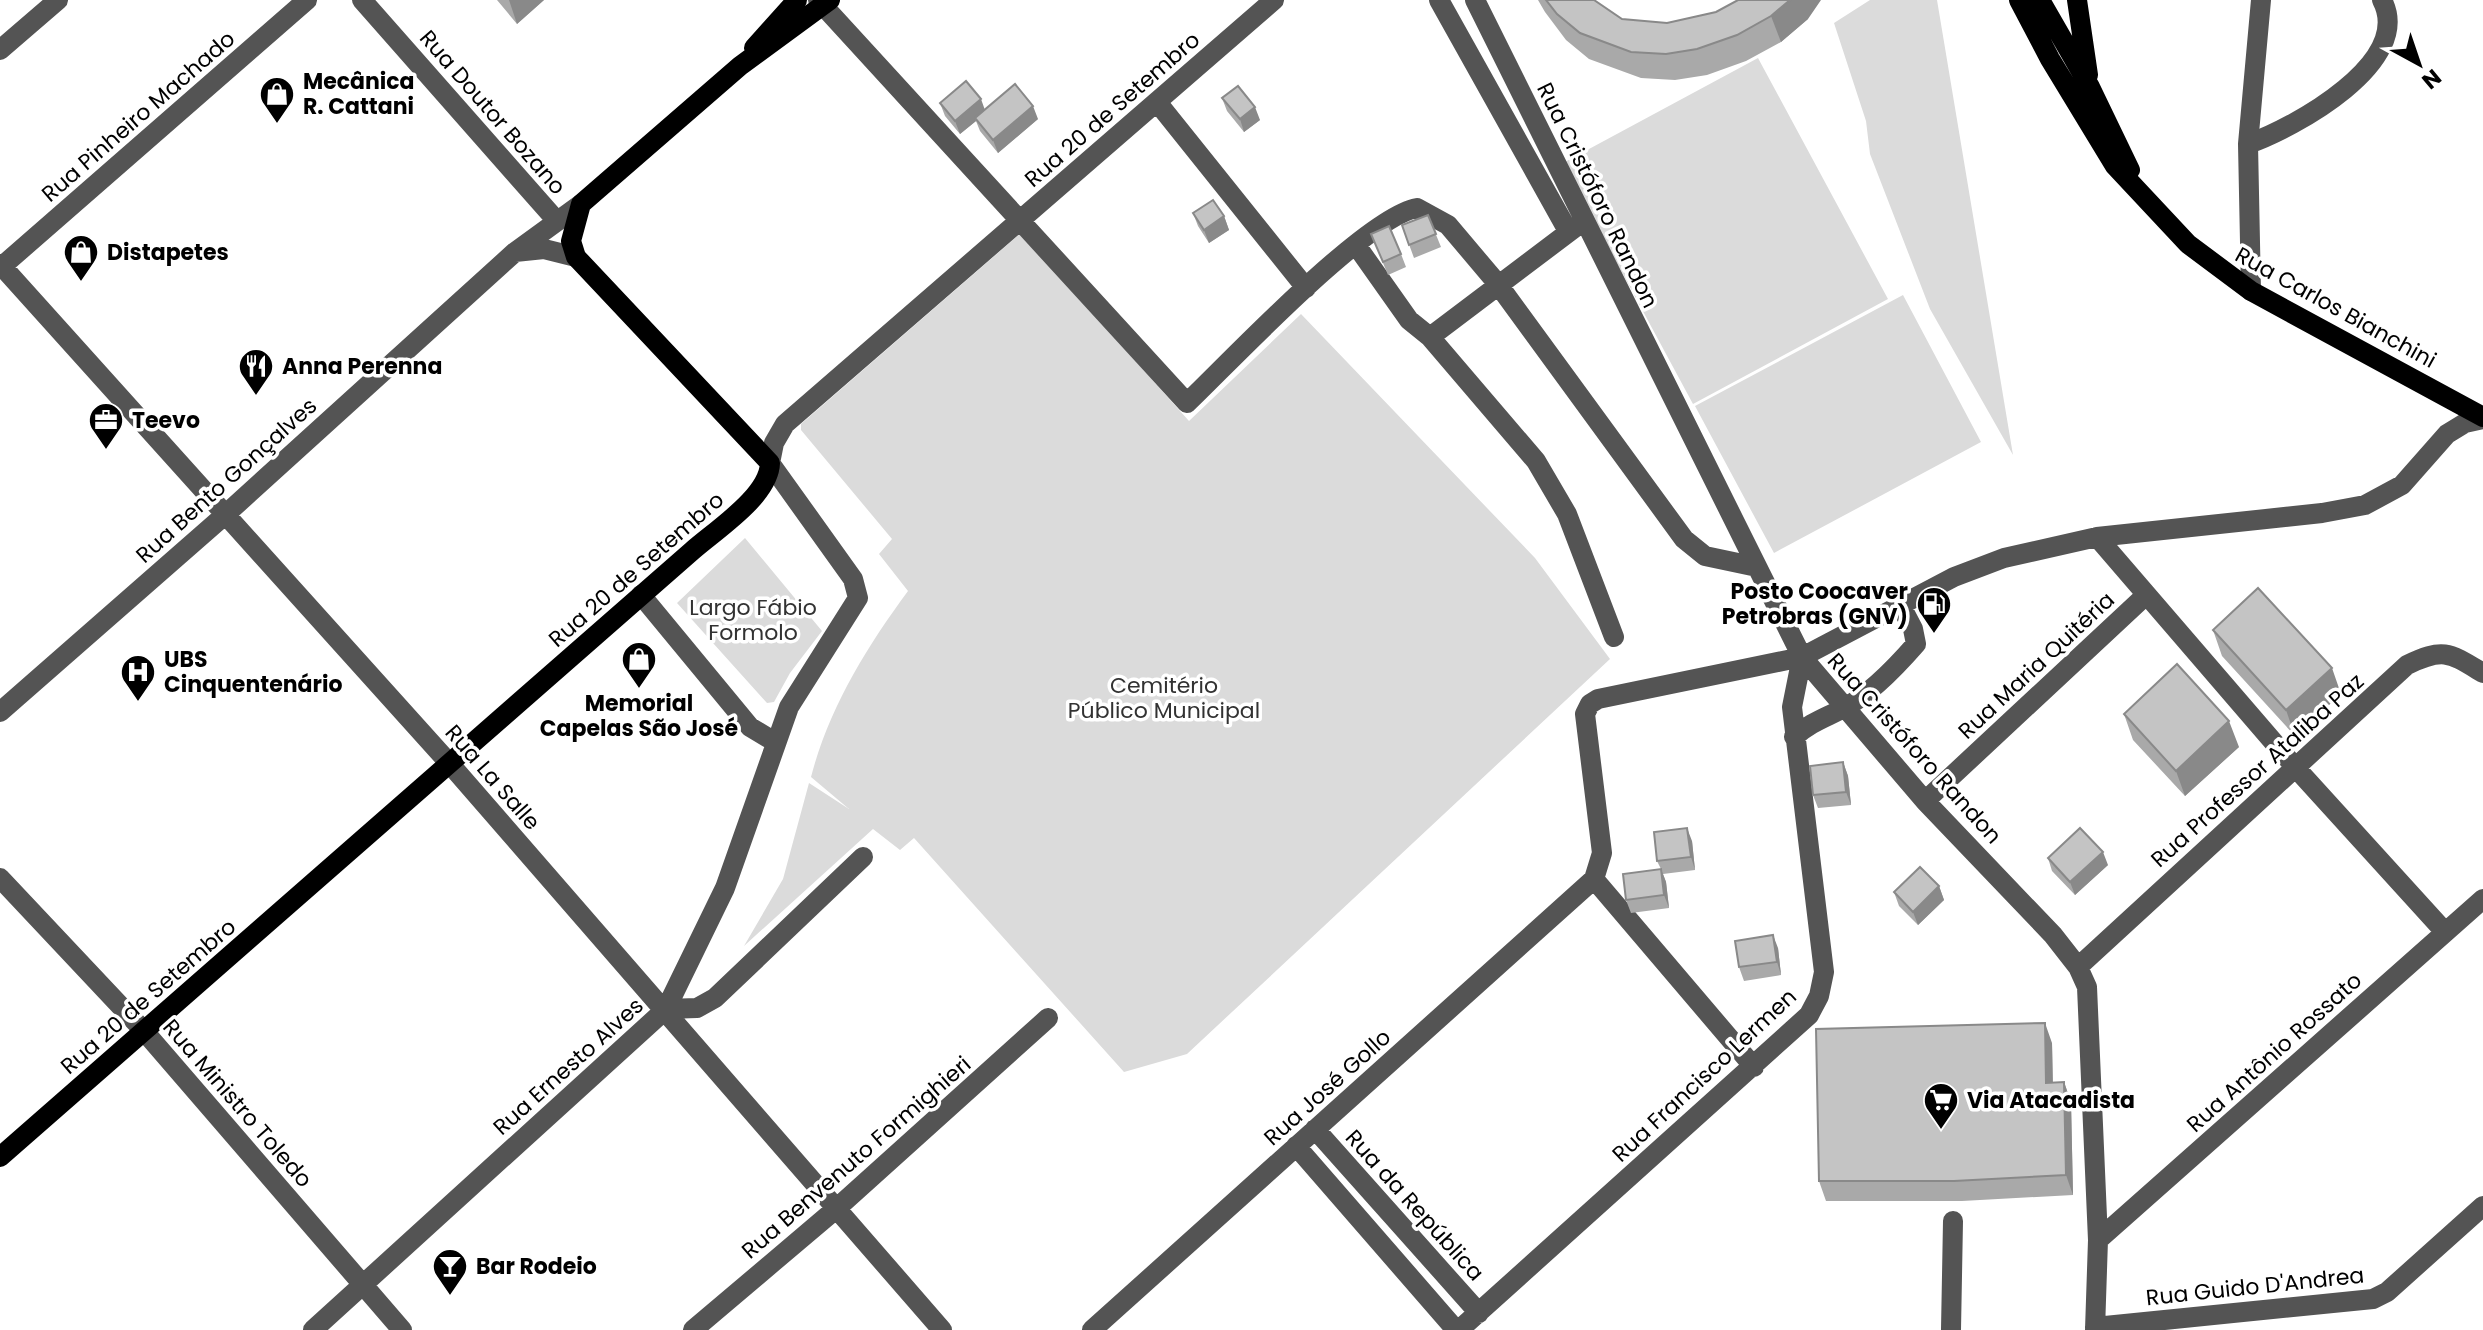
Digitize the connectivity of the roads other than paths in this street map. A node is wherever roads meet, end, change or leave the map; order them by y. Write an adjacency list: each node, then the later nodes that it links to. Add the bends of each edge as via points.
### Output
1 (58, 0): 15 (street)
2 (307, 0): 29 (street, Rua Pinheiro Machado)
3 (362, 0): 23 (street, Rua Doutor Bozano)
4 (797, 0): 17 (main road, Rua Bento Gonçalves)
5 (1274, 0): 19 (street, Rua 20 de Setembro)
6 (1439, 0): 25 (street)
7 (1475, 0): 25 (street, Rua Cristóforo Randon)
8 (2019, 0): 16 (main road)
9 (2030, 0): 16 (main road)
10 (2040, 0): 18 (main road)
11 (2077, 0): 18 (main road)
12 (2261, 0): 20 (street)
13 (2382, 0): 20 (street, via 2389,14 2385,38 2339,96 2283,132)
14 (824, 2): 17 (main road, Rua Bento Gonçalves); 24 (street)
15 (0, 50)
16 (2050, 59): 21 (main road, Rua Carlos Bianchini, via 2109,155)
17 (740, 66): 22 (main road, Rua Bento Gonçalves)
18 (2090, 87): 21 (main road, Rua Carlos Bianchini)
19 (1157, 102): 24 (street, Rua 20 de Setembro); 31 (street)
20 (2248, 144): 32 (street)
21 (2140, 194): 32 (main road, Rua Carlos Bianchini, via 2188,244)
22 (581, 204): 23 (street, Rua Bento Gonçalves); 28 (main road, Rua Doutor Bozano, via 571,241)
23 (556, 220): 27 (street, Rua Bento Gonçalves)
24 (1018, 222): 31 (street, via 1187,403); 35 (street, Rua 20 de Setembro, via 785,424)
25 (1576, 226): 30 (street); 38 (street, Rua Cristóforo Randon)
26 (1356, 245): 30 (street, via 1403,210 1417,208 1448,225); 31 (street); 33 (street, via 1409,320)
27 (515, 252): 28 (street, via 544,249); 36 (street, Rua Bento Gonçalves)
28 (576, 257): 35 (main road)
29 (1, 266): 36 (street, Rua La Salle)
30 (1497, 283): 33 (street); 38 (street, via 1684,539 1705,556)
31 (1306, 288)
32 (2251, 291): 34 (main road, Rua Carlos Bianchini)
33 (1430, 337): 42 (street, via 1536,461 1567,514)
34 (2483, 418): 37 (street, via 2447,434 2402,485 2365,505)
35 (770, 463): 39 (main road, Rua 20 de Setembro, via 770,479 761,491); 48 (street, via 858,590 858,598 789,707)
36 (226, 514): 46 (street, Rua Bento Gonçalves); 49 (street, Rua La Salle)
37 (2097, 537): 40 (street); 41 (street, via 2004,558)
38 (1757, 567): 43 (street, Rua Cristóforo Randon)
39 (641, 595): 48 (street, via 750,727); 49 (main road, Rua 20 de Setembro)
40 (2145, 596): 50 (street); 51 (street, Rua Maria Quitéria)
41 (1901, 606): 43 (street); 45 (street, via 1916,644)
42 (1614, 637)
43 (1802, 657): 45 (street, Rua Cristóforo Randon); 47 (street, Rua Francisco Lermen, via 1792,707); 54 (street, via 1611,694 1590,704 1585,714 1602,853)
44 (2483, 673): 50 (street, Rua Professor Ataliba Paz, via 2452,654 2419,659)
45 (1843, 708): 47 (street); 51 (street, Rua Cristóforo Randon)
46 (0, 712)
47 (1794, 737): 61 (street, Rua Francisco Lermen, via 1824,972 1809,1015)
48 (775, 742): 58 (street, via 725,888)
49 (450, 764): 58 (street, Rua La Salle); 60 (main road, Rua 20 de Setembro)
50 (2295, 767): 56 (street); 57 (street, Rua Professor Ataliba Paz)
51 (1925, 801): 57 (street, Rua Cristóforo Randon)
52 (863, 857): 58 (street, Rua Ernesto Alves, via 715,998 697,1008)
53 (0, 878): 60 (street, Rua Ministro Toledo)
54 (1594, 879): 61 (street); 62 (street, Rua José Gollo)
55 (2483, 899): 56 (street, Rua Antônio Rossato)
56 (2445, 932): 68 (street, Rua Antônio Rossato)
57 (2078, 967): 68 (street, Rua Cristóforo Randon, via 2087,987)
58 (666, 1009): 66 (street, Rua La Salle); 69 (street, Rua Ernesto Alves)
59 (1048, 1018): 66 (street, Rua Benvenuto Formighieri)
60 (144, 1031): 64 (main road, Rua 20 de Setembro); 69 (street, Rua Ministro Toledo)
61 (1754, 1067): 70 (street, Rua Francisco Lermen)
62 (1315, 1129): 63 (street, Rua José Gollo); 70 (street, Rua da República)
63 (1296, 1146): 76 (street, Rua José Gollo); 77 (street)
64 (0, 1157)
65 (2483, 1206): 71 (street, Rua Guido D'Andrea, via 2387,1292 2360,1303)
66 (837, 1208): 74 (street, Rua Benvenuto Formighieri); 75 (street, Rua La Salle)
67 (1953, 1221): 78 (street)
68 (2098, 1240): 71 (street, Rua Cristóforo Randon)
69 (364, 1284): 72 (street, Rua Ernesto Alves); 73 (street, Rua Ministro Toledo)
70 (1479, 1313): 77 (street, Rua Francisco Lermen)
71 (2095, 1329)
72 (313, 1330)
73 (402, 1330)
74 (693, 1330)
75 (942, 1330)
76 (1092, 1330)
77 (1458, 1330)
78 (1951, 1330)

